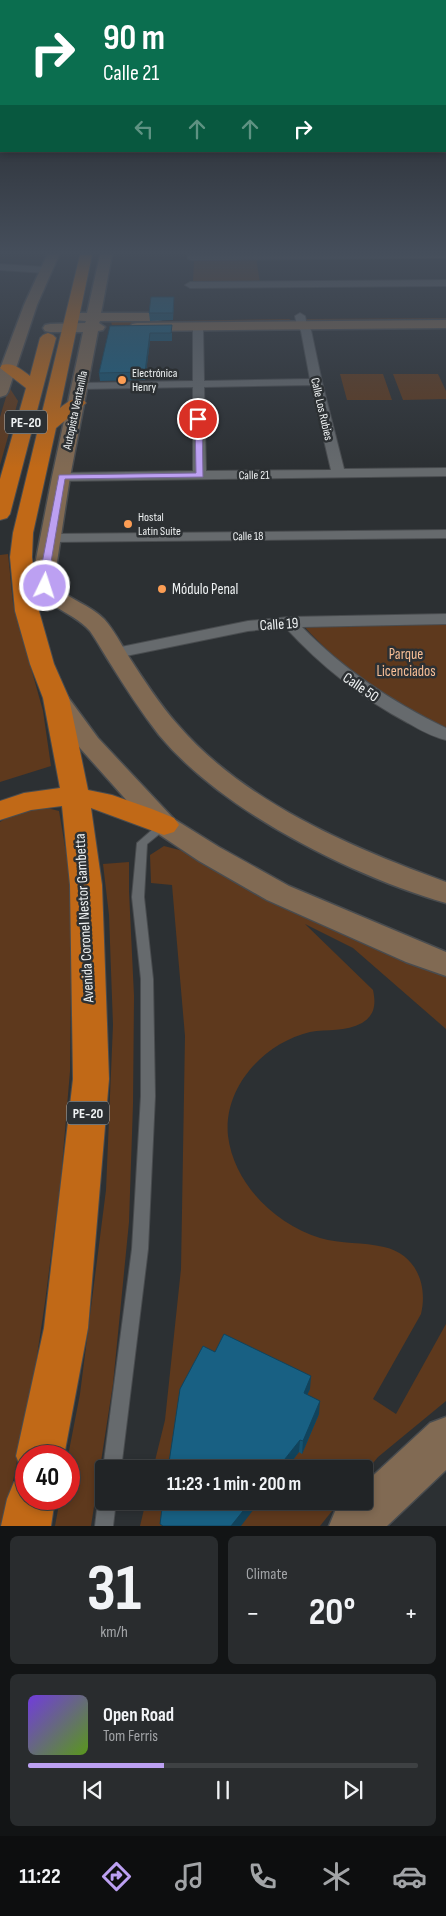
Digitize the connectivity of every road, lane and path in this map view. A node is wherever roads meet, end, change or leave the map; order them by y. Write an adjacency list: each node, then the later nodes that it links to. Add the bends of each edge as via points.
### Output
1 (24, 326): 7 (street)
2 (57, 326): 10 (highway, PE-20)
3 (58, 326): 13 (highway, Avenida Coronel Nestor Gambetta / PE-20)
4 (92, 326): 12 (street, Autopista Ventanilla)
5 (198, 326): 9 (street)
6 (304, 326): 8 (street, Calle Los Rubies)
7 (8, 368): 10 (highway); 11 (street)
8 (316, 382): 9 (street); 15 (street, Calle Los Rubies)
9 (197, 384): 12 (street); 16 (street)
10 (35, 387): 18 (highway, PE-20)
11 (0, 392)
12 (79, 394): 13 (highway); 17 (street, Autopista Ventanilla)
13 (47, 426): 24 (highway, Avenida Coronel Nestor Gambetta / PE-20, via 23,533 22,557 27,611 42,664)
14 (446, 472): 15 (street, Calle 21)
15 (338, 474): 16 (street, Calle 21)
16 (200, 476): 17 (street, Calle 21)
17 (61, 477): 20 (street, Autopista Ventanilla)
18 (0, 514)
19 (446, 534): 20 (street, Calle 18)
20 (51, 538): 23 (street, Autopista Ventanilla, via 44,581 48,592 90,618)
21 (446, 619): 22 (street, Calle 19)
22 (289, 622): 23 (street, Calle 19, via 248,626); 25 (street, Calle 50, via 345,677 405,716)
23 (116, 653): 29 (street, Autopista Ventanilla, via 165,725 194,756 240,792 302,831 370,864)
24 (56, 698): 26 (highway, Avenida Coronel Nestor Gambetta / PE-20); 28 (street, via 89,743)
25 (446, 735)
26 (75, 796): 27 (highway, via 29,801); 28 (highway, via 116,805); 32 (highway, Avenida Coronel Nestor Gambetta / PE-20, via 86,885 91,1078 66,1328)
27 (0, 811)
28 (164, 825): 30 (street, via 278,893); 33 (lane, via 142,842 138,896 147,979 148,1096 140,1249)
29 (446, 893)
30 (446, 964)
31 (446, 1439): 38 (street)
32 (42, 1445)
33 (113, 1460)
34 (29, 1510): 36 (highway)
35 (106, 1510): 37 (lane)
36 (26, 1526)
37 (104, 1526)
38 (353, 1526)

